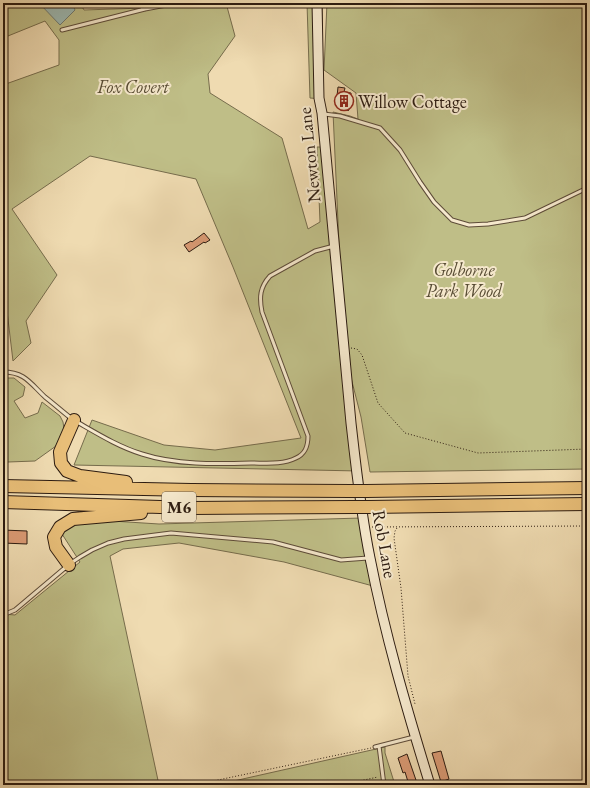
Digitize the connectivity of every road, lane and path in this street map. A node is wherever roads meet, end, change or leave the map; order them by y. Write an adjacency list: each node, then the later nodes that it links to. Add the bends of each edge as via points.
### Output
1 (135, 3): 4 (lane)
2 (177, 3): 4 (lane)
3 (317, 3): 6 (street, Newton Lane, via 319,98)
4 (146, 9): 5 (lane)
5 (62, 30)
6 (322, 113): 7 (lane, via 380,128 400,150 434,202 452,220 469,225 525,218); 8 (street, Newton Lane)
7 (587, 189)
8 (334, 246): 9 (street, Newton Lane); 12 (lane, via 315,251 270,276 265,281 260,297 262,312 308,436 307,448 297,458 280,463 176,462 123,447)
9 (340, 303): 10 (street, Rob Lane)
10 (344, 348): 13 (path, via 357,349 362,356 378,402 405,433 478,453); 21 (street, Rob Lane, via 351,430)
11 (3, 372): 12 (lane, via 15,372 25,377)
12 (74, 420): 16 (highway, via 60,452 61,463 67,471 80,476)
13 (587, 449)
14 (3, 486): 16 (highway, M6)
15 (587, 488): 16 (highway, M6, bridge, via 352,492)
16 (191, 490)
17 (3, 502): 19 (highway, M6)
18 (587, 504): 19 (highway, M6, bridge)
19 (192, 508): 24 (highway, via 73,519 60,527 54,537 56,547)
20 (587, 526): 22 (path)
21 (365, 527): 22 (path); 23 (street, Rob Lane)
22 (397, 527): 26 (path, via 394,538 408,676)
23 (370, 558): 24 (lane, via 341,560 273,542 171,532 108,543 86,553); 27 (street, Rob Lane, via 391,652)
24 (69, 565): 25 (lane, via 15,610)
25 (3, 615)
26 (416, 708)
27 (415, 737): 28 (lane); 33 (street, Rob Lane)
28 (377, 747): 29 (lane); 30 (path)
29 (383, 776): 31 (path); 32 (lane)
30 (194, 785)
31 (340, 785)
32 (384, 785)
33 (430, 785)

